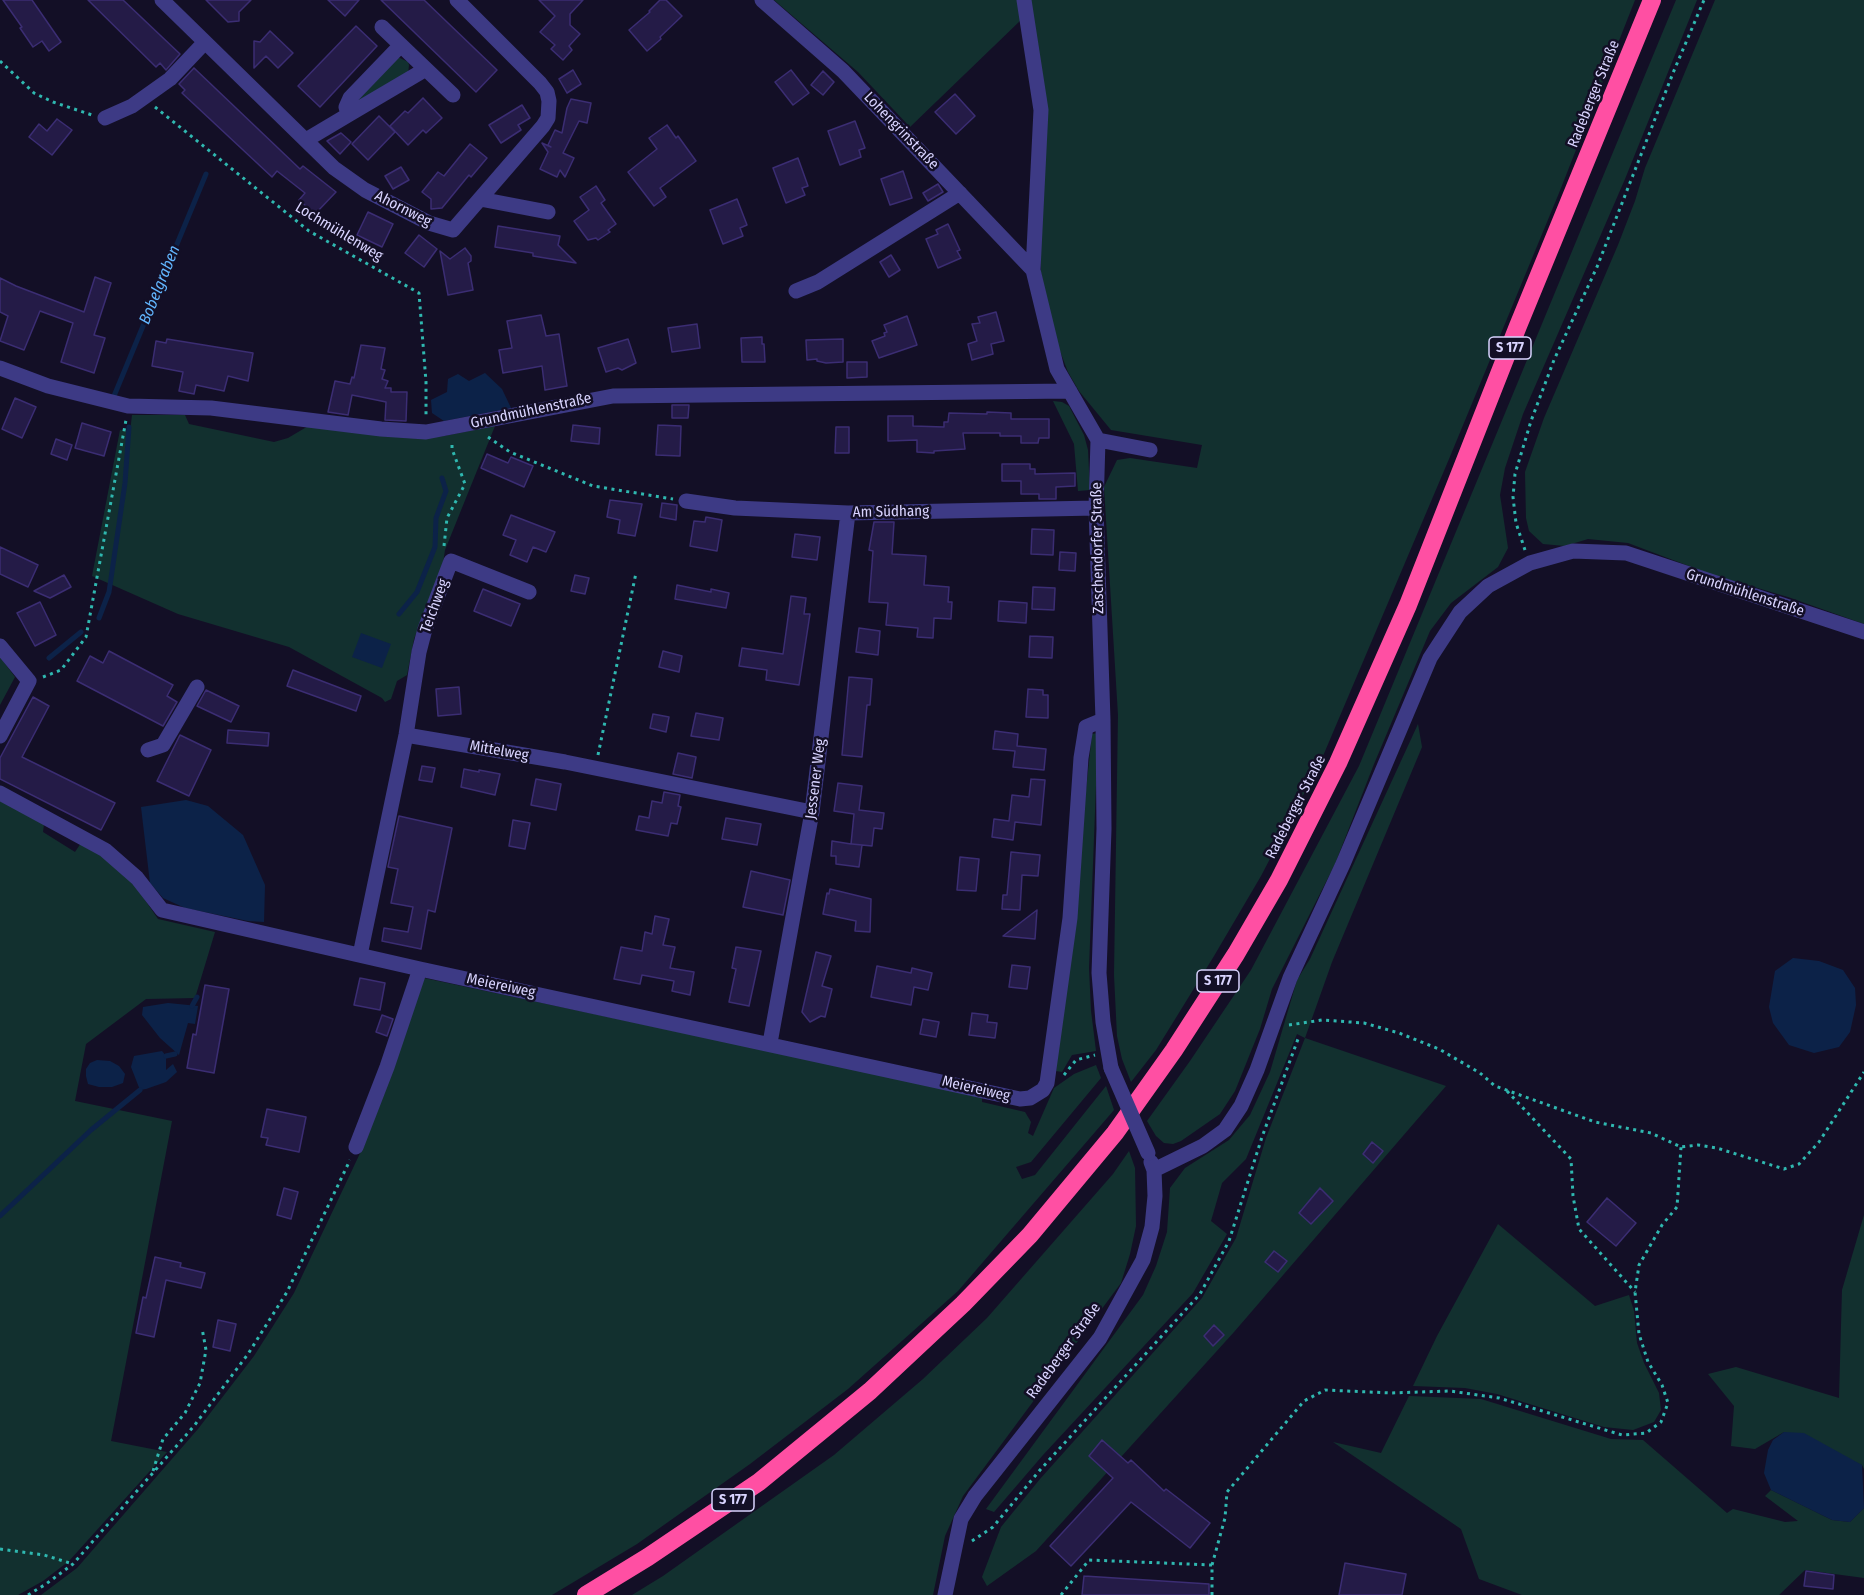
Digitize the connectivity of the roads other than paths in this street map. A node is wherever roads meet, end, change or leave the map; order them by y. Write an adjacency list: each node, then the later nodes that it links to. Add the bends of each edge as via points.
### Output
1 (162, 0): 7 (street, Ahornweg)
2 (457, 0): 15 (street, Ahornweg, via 540,82 549,101 543,126)
3 (762, 0): 14 (street, Lohengrinstraße, via 843,70)
4 (1024, 0): 17 (street, via 1041,110)
5 (1652, 0): 41 (highway, Radeberger Straße / S 177, via 1408,605 1338,763 1279,880 1174,1050 1115,1133 1030,1235 870,1391 759,1482)
6 (382, 27): 8 (street)
7 (205, 42): 12 (street, via 170,79 132,106); 13 (street, Ahornweg)
8 (400, 46): 9 (street); 11 (street, via 350,98 346,106)
9 (426, 69): 10 (street); 11 (street)
10 (453, 95)
11 (348, 115): 13 (street)
12 (105, 118)
13 (306, 140): 15 (street, Ahornweg, via 334,168 365,190 447,230 453,230)
14 (960, 193): 17 (street, Lohengrinstraße); 18 (street, via 818,282)
15 (480, 199): 16 (street)
16 (548, 212)
17 (1033, 270): 20 (street, via 1057,369)
18 (796, 291)
19 (0, 368): 20 (street, Grundmühlenstraße, via 48,386 128,406 211,408 426,432 613,396)
20 (1070, 391): 21 (street)
21 (1098, 440): 22 (street); 24 (street, Zaschendorfer Straße)
22 (1150, 450)
23 (686, 501): 25 (street, Am Südhang, via 735,508)
24 (1096, 508): 25 (street, Am Südhang); 30 (street, Zaschendorfer Straße)
25 (848, 513): 35 (street, Jessener Weg)
26 (529, 592): 31 (street, Teichweg, via 451,561 425,629)
27 (1864, 632): 40 (street, Grundmühlenstraße, via 1626,553 1573,551 1530,563 1488,586 1460,612 1430,658 1290,978 1241,1106 1225,1130 1203,1146)
28 (0, 646): 32 (street, via 29,681)
29 (197, 687): 33 (street, via 163,745)
30 (1103, 720): 38 (street, Meiereiweg, via 1086,727 1070,918 1047,1083 1038,1094 1020,1099); 40 (street, Radeberger Straße, bridge, via 1099,973 1103,1023 1111,1068)
31 (406, 735): 35 (street, Mittelweg); 36 (street)
32 (0, 736)
33 (148, 750)
34 (0, 794): 36 (street, Meiereiweg, via 105,850 137,879 162,910)
35 (812, 812): 38 (street, Jessener Weg)
36 (360, 955): 37 (street, Meiereiweg)
37 (420, 969): 38 (street, Meiereiweg); 39 (street)
38 (770, 1043)
39 (356, 1147)
40 (1154, 1170): 42 (street, Radeberger Straße, via 1152,1227 1143,1260 1100,1338 961,1519)
41 (586, 1595)
42 (945, 1595)

